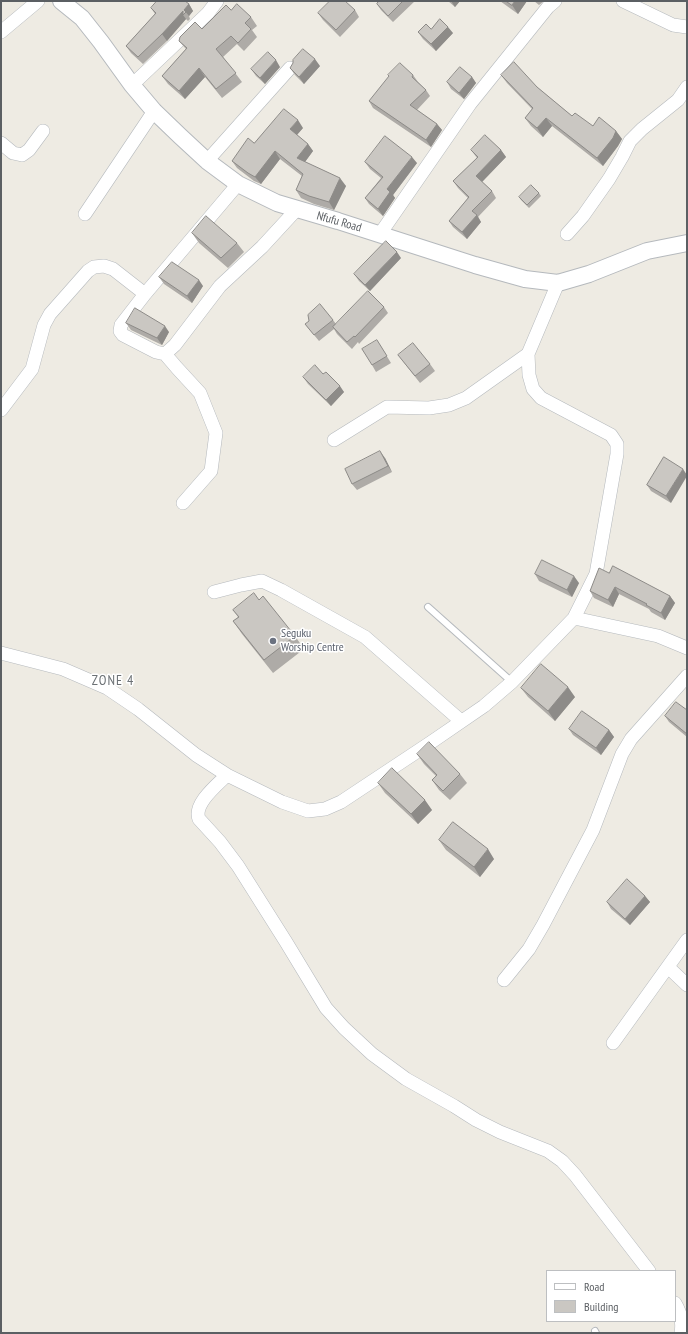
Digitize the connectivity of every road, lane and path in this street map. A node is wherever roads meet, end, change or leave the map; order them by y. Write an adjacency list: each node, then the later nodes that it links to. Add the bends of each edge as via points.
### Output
1 (38, 1): 7 (street)
2 (61, 1): 9 (street, Nfufu Road, via 82,18)
3 (217, 1): 9 (street, via 208,14)
4 (555, 1): 18 (street, via 470,104)
5 (623, 1): 6 (street, via 673,25)
6 (687, 27)
7 (1, 32)
8 (290, 68): 14 (street)
9 (132, 85): 11 (street, Nfufu Road)
10 (687, 87): 19 (street, via 678,100 630,142 609,179)
11 (154, 111): 14 (street, Nfufu Road); 17 (street)
12 (42, 131): 13 (street, via 29,150 22,155)
13 (1, 143)
14 (207, 161): 15 (street, Nfufu Road)
15 (238, 184): 16 (street, Nfufu Road, via 277,203); 22 (street)
16 (297, 209): 18 (street, Nfufu Road); 23 (street, via 262,247 220,286 175,345)
17 (85, 214)
18 (380, 234): 21 (street, Nfufu Road, via 525,279)
19 (567, 234)
20 (687, 243): 21 (street, Nfufu Road, via 647,251 589,274)
21 (558, 283): 24 (street)
22 (145, 294): 23 (street, via 121,324 120,331 156,352); 25 (street, via 109,267 99,266 88,271 46,321 32,369)
23 (165, 354): 27 (street, via 200,393 216,433 212,471)
24 (528, 354): 26 (street, via 466,398 449,405 429,408 387,407); 30 (street, via 533,389 541,398 611,435 617,444 596,574)
25 (1, 410)
26 (334, 440)
27 (183, 503)
28 (214, 592): 35 (street, via 262,581 280,590 365,636)
29 (428, 607): 34 (lane)
30 (574, 618): 31 (street, via 658,636); 34 (street)
31 (687, 648)
32 (1, 653): 36 (street, via 62,669 107,688 138,708 196,755)
33 (687, 676): 39 (street, via 631,739 622,754 593,830 543,925 529,949)
34 (512, 682): 35 (street)
35 (462, 722): 36 (street, via 341,802 325,809 308,811 282,802)
36 (228, 775): 42 (street, via 202,801 197,815 238,866 326,1008 372,1054 406,1079 476,1120 548,1151 562,1161)
37 (687, 940): 38 (street)
38 (668, 967): 40 (street); 41 (street)
39 (504, 980)
40 (687, 985)
41 (613, 1043)
42 (647, 1270)
43 (676, 1305): 44 (street, via 683,1323)
44 (682, 1333)

